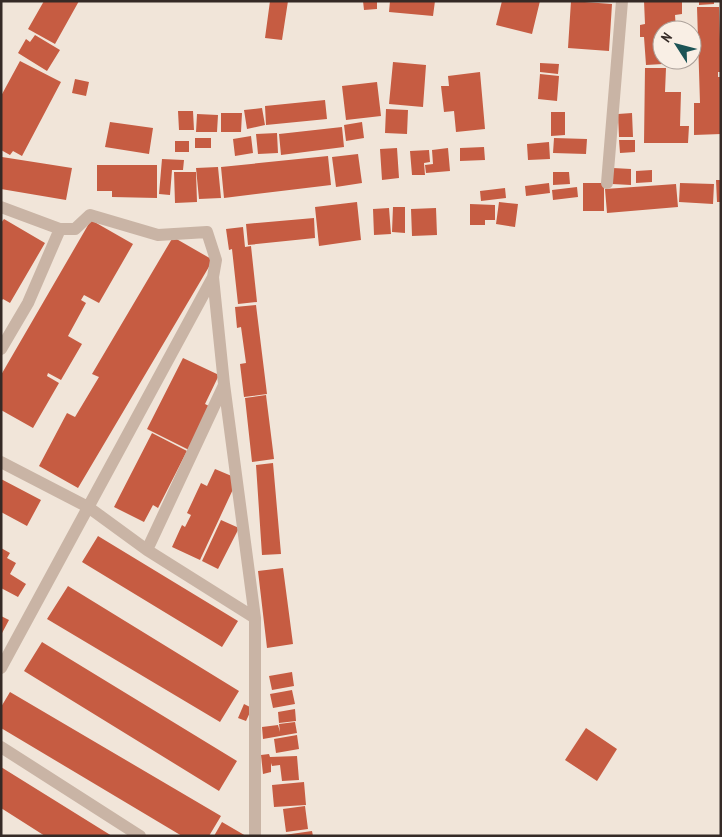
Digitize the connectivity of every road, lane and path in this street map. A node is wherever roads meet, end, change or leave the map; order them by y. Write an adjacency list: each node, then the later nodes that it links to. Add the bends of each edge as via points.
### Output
1 (622, 1): 2 (street)
2 (607, 183)
3 (1, 207): 4 (street)
4 (60, 229): 5 (street, via 75,229 90,215 158,235 207,232 216,260); 6 (street, via 28,303)
5 (212, 278): 7 (street); 9 (street)
6 (1, 348)
7 (224, 384): 10 (street); 11 (street)
8 (1, 462): 9 (street)
9 (88, 507): 10 (street); 12 (street)
10 (147, 550): 11 (street)
11 (255, 618): 15 (street)
12 (1, 668)
13 (1, 747): 14 (street)
14 (140, 836)
15 (255, 836)

